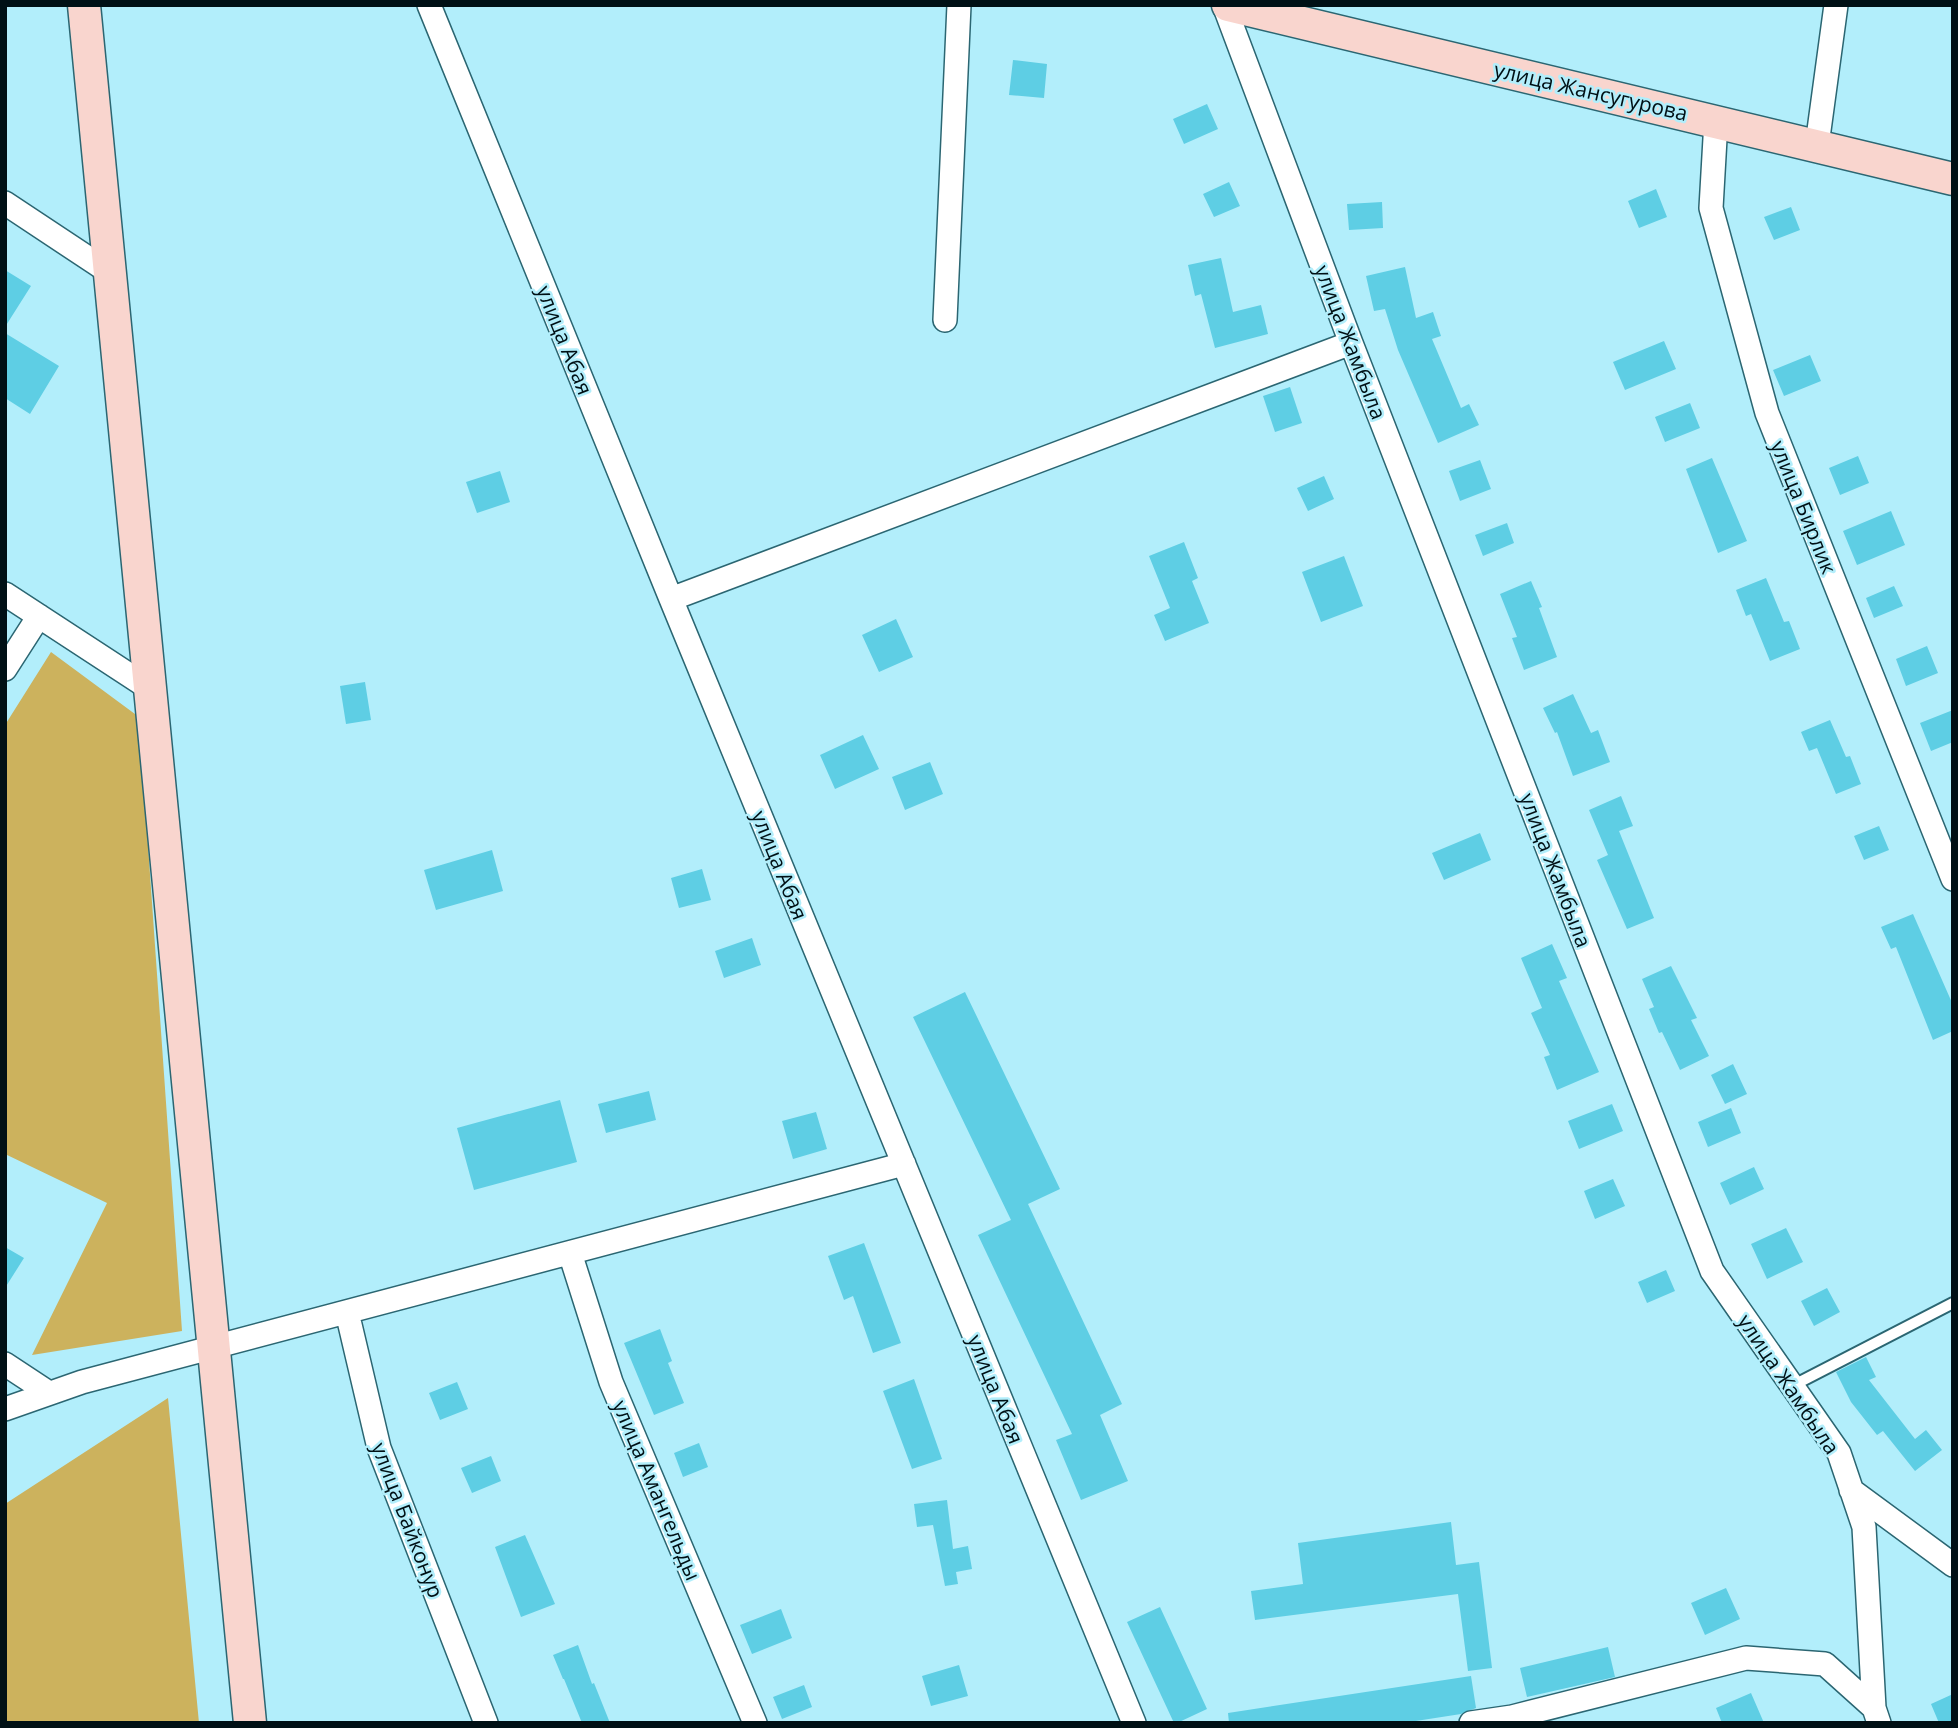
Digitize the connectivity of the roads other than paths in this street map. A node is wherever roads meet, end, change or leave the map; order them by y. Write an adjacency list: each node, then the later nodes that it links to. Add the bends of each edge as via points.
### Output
1 (84, 5): 10 (main road)
2 (429, 5): 14 (street, улица Абая)
3 (960, 5): 11 (street)
4 (1226, 5): 6 (main road, улица Жансугурова); 12 (street, улица Жамбыла)
5 (1836, 5): 7 (street)
6 (1716, 121): 7 (main road, улица Жансугурова); 18 (street, улица Бирлик, via 1711,208 1767,413)
7 (1817, 145): 8 (main road, улица Жансугурова)
8 (1953, 179)
9 (5, 203): 10 (street)
10 (109, 272): 17 (main road)
11 (945, 320)
12 (1351, 342): 14 (street); 25 (street, улица Жамбыла, via 1712,1271)
13 (5, 594): 15 (street)
14 (671, 599): 19 (street, улица Абая)
15 (39, 616): 16 (street); 17 (street)
16 (5, 669)
17 (149, 688): 23 (main road)
18 (1953, 879)
19 (904, 1164): 20 (street); 35 (street, улица Абая)
20 (570, 1252): 22 (street); 34 (street, улица Амангельды, via 611,1381)
21 (1953, 1303): 25 (lane)
22 (347, 1312): 23 (street); 33 (street, улица Байконур, via 379,1448)
23 (214, 1347): 26 (street); 32 (main road)
24 (5, 1364): 26 (street)
25 (1792, 1386): 28 (street, улица Жамбыла, via 1839,1453)
26 (49, 1394): 27 (street)
27 (5, 1409)
28 (1851, 1490): 29 (street); 30 (street, улица Жамбыла, via 1864,1527)
29 (1953, 1565)
30 (1876, 1715): 31 (street, via 1825,1664 1746,1658)
31 (1513, 1720): 36 (street)
32 (250, 1723)
33 (486, 1723)
34 (755, 1723)
35 (1134, 1723)
36 (1471, 1723)

